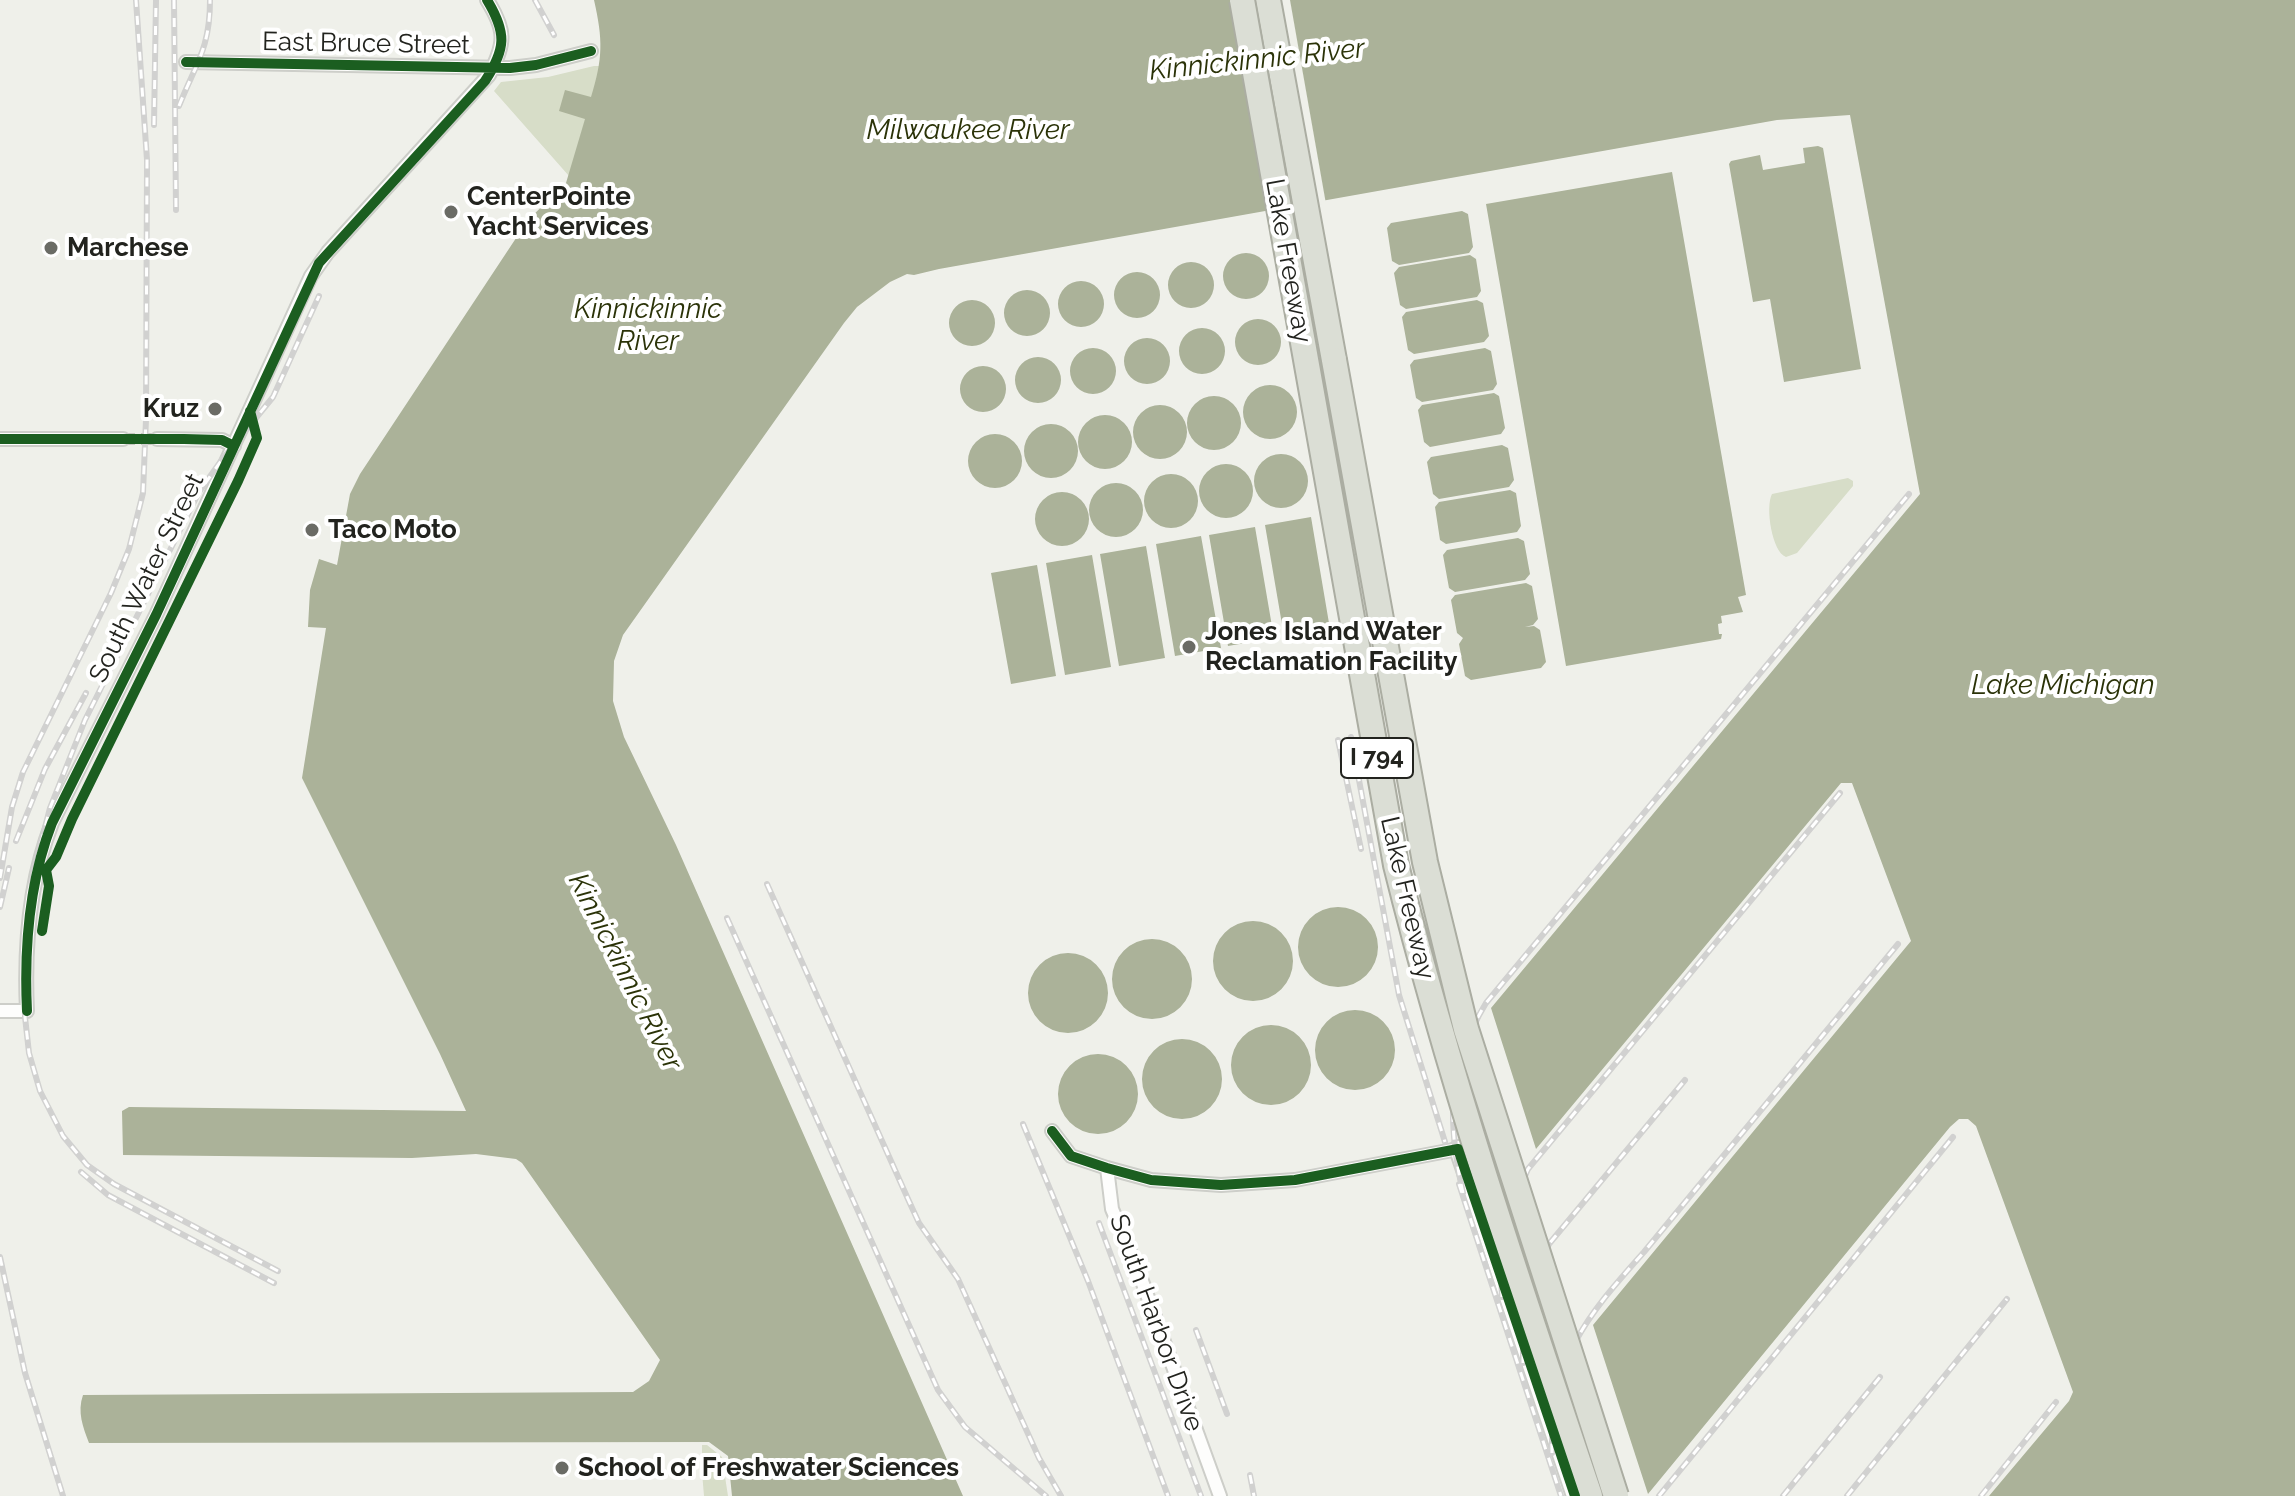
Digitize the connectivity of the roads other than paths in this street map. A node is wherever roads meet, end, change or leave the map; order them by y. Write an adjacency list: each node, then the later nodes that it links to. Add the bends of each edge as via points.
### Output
1 (487, 0): 6 (street, South Water Street, via 503,33)
2 (1242, 0): 17 (highway, Lake Freeway / I 794, bridge, via 1396,865 1426,985)
3 (1268, 0): 18 (highway, Lake Freeway / I 794, bridge, via 1425,862 1466,1029)
4 (591, 51): 6 (street, East Bruce Street)
5 (186, 62): 6 (street, East Bruce Street)
6 (492, 69): 10 (street, South Water Street, via 319,263)
7 (0, 439): 8 (street)
8 (123, 439)
9 (157, 439): 10 (street, via 222,440)
10 (234, 446): 11 (street, South Water Street, via 46,837 32,898 27,1011)
11 (0, 1011)
12 (1052, 1131): 14 (street, via 1071,1156)
13 (1458, 1149): 14 (street, via 1295,1180 1221,1185 1151,1180); 16 (street)
14 (1107, 1168): 15 (street, South Harbor Drive, via 1112,1209)
15 (1220, 1496)
16 (1575, 1496)
17 (1590, 1496)
18 (1616, 1496)

